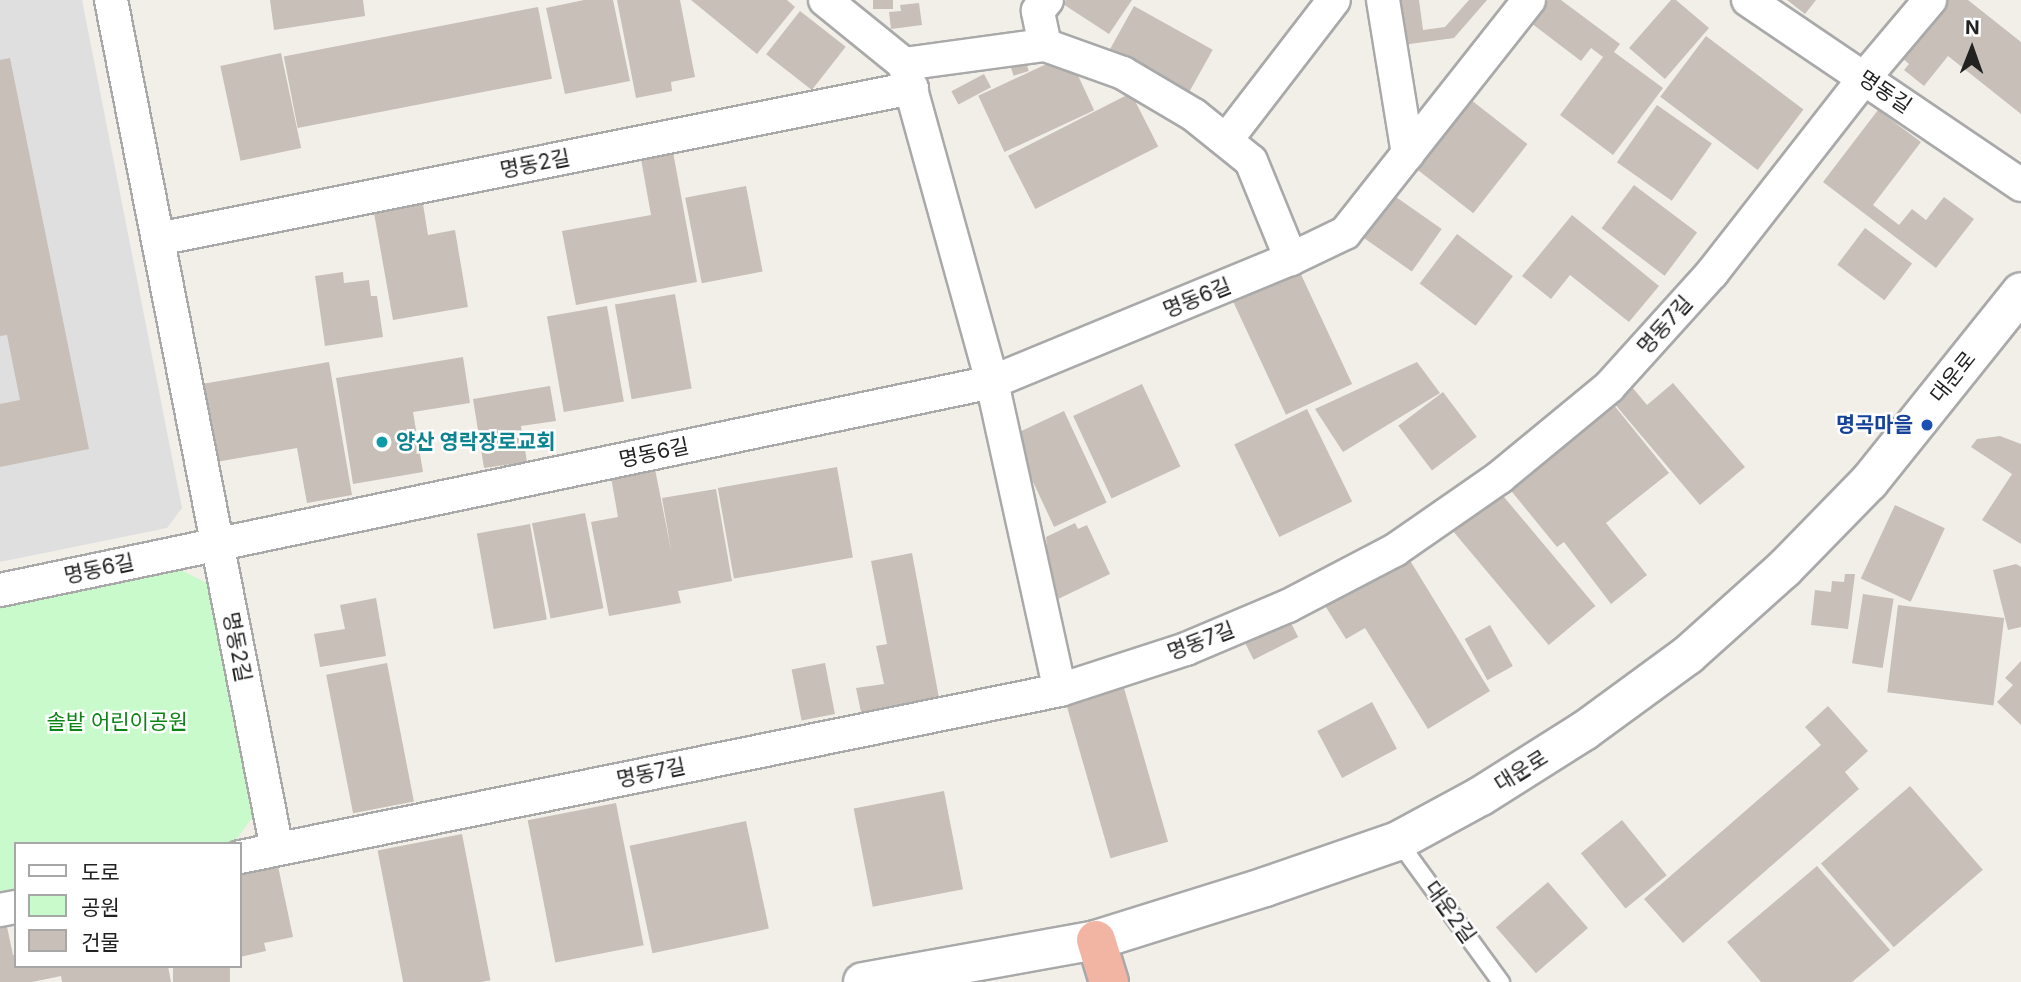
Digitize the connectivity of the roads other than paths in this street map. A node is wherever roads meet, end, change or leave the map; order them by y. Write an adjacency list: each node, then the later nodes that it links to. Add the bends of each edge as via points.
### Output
1 (111, 0): 15 (street, 명동2길)
2 (825, 0): 10 (street)
3 (1046, 0): 9 (street, via 1038,11)
4 (1334, 0): 12 (street)
5 (1383, 0): 13 (street)
6 (1530, 0): 13 (street, 명동6길)
7 (1748, 0): 11 (street, 명동길)
8 (1930, 0): 11 (street, 명동7길)
9 (1045, 45): 10 (street); 12 (street, via 1123,73)
10 (908, 76): 15 (street, 명동2길); 18 (street)
11 (1865, 78): 14 (street, 명동길); 21 (street, 명동7길, via 1712,273 1609,387 1500,477 1395,550 1288,606 1186,649)
12 (1227, 139): 16 (street, via 1251,161)
13 (1408, 154): 16 (street, 명동6길, via 1345,233)
14 (2021, 185)
15 (158, 239): 19 (street, 명동2길)
16 (1291, 259): 18 (street, 명동6길)
17 (2021, 292): 22 (street, 대운로, via 1869,482 1784,569 1688,655 1584,731 1481,796)
18 (992, 382): 19 (street, 명동6길); 21 (street)
19 (216, 544): 20 (street, 명동6길); 23 (street, 명동2길)
20 (0, 590)
21 (1060, 690): 23 (street, 명동7길)
22 (1398, 841): 25 (street, 대운로); 28 (lane, 대운2길)
23 (276, 849): 24 (street, 명동7길)
24 (242, 857)
25 (1096, 940): 26 (street, 대운로); 27 (highway)
26 (863, 982)
27 (1109, 982)
28 (1501, 982)

